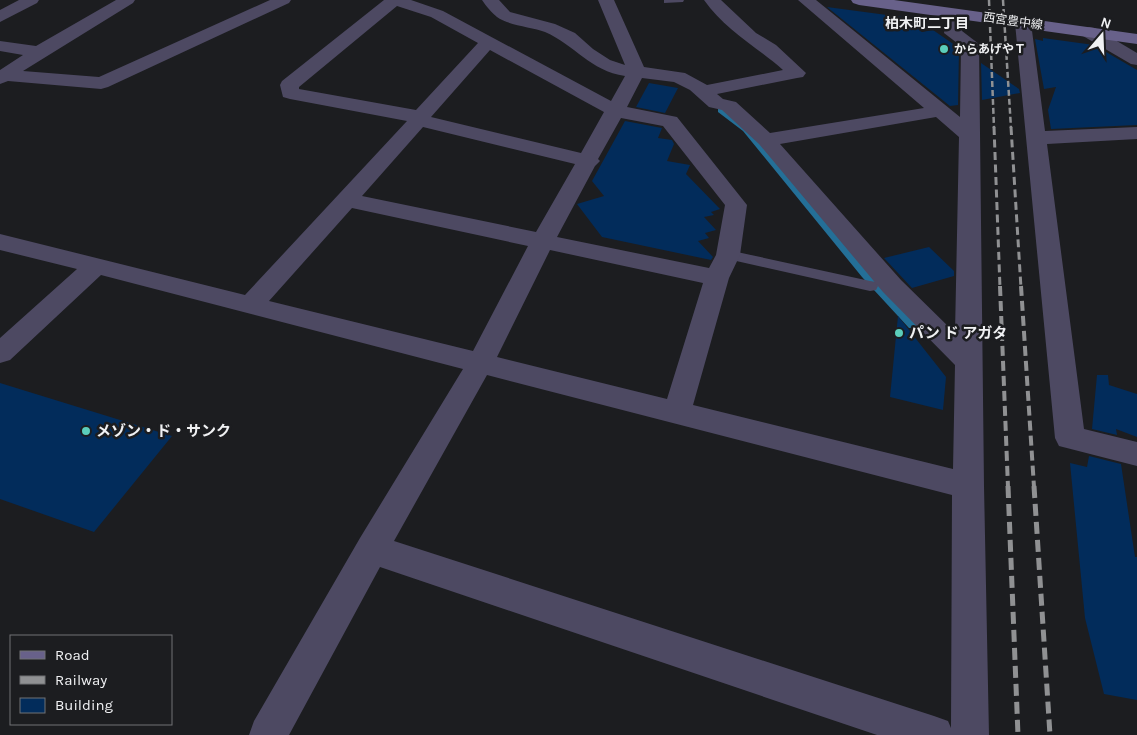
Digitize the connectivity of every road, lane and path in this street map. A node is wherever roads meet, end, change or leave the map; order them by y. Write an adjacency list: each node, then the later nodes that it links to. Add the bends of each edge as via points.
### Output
1 (31, 0): 14 (street)
2 (127, 0): 20 (street)
3 (253, 0): 12 (street)
4 (393, 0): 18 (street, via 437,14); 27 (street, via 289,85 290,93 412,115)
5 (490, 0): 22 (street, via 504,15 569,37 604,64)
6 (606, 0): 22 (street)
7 (679, 0): 11 (lane)
8 (712, 0): 24 (street, via 750,37 770,48 797,73)
9 (806, 0): 26 (street)
10 (859, 0): 13 (main road, 西宮豊中線)
11 (668, 1)
12 (279, 2): 23 (street, via 101,84)
13 (964, 10): 15 (main road, 西宮豊中線); 29 (street, via 953,33 970,44)
14 (0, 17)
15 (1023, 23): 16 (main road, 西宮豊中線); 30 (street)
16 (1089, 32): 17 (main road, 西宮豊中線); 21 (street)
17 (1137, 38)
18 (488, 42): 25 (street); 27 (street)
19 (0, 46): 20 (street)
20 (39, 52): 23 (street)
21 (1137, 60)
22 (638, 71): 24 (street, via 678,78); 25 (street)
23 (2, 76)
24 (702, 91): 31 (street, via 716,103 729,106)
25 (616, 111): 32 (street); 36 (street, via 670,121 736,205)
26 (939, 111): 29 (street); 31 (street)
27 (418, 120): 32 (street); 33 (street)
28 (1137, 133): 30 (street)
29 (968, 134): 42 (street)
30 (1036, 138): 45 (street, via 1070,438)
31 (766, 140): 42 (street, via 892,286)
32 (589, 161): 35 (street)
33 (347, 200): 35 (street); 40 (street)
34 (0, 242): 37 (street)
35 (542, 242): 38 (street); 43 (street)
36 (728, 255): 38 (street); 39 (lane)
37 (96, 266): 40 (street); 41 (street)
38 (717, 278): 44 (street)
39 (870, 286)
40 (250, 304): 43 (street)
41 (0, 353)
42 (968, 361): 46 (street)
43 (481, 362): 44 (street); 47 (street)
44 (677, 412): 46 (street)
45 (1137, 454)
46 (968, 486): 50 (street)
47 (372, 549): 48 (street); 49 (street)
48 (268, 735)
49 (934, 735)
50 (970, 735)

